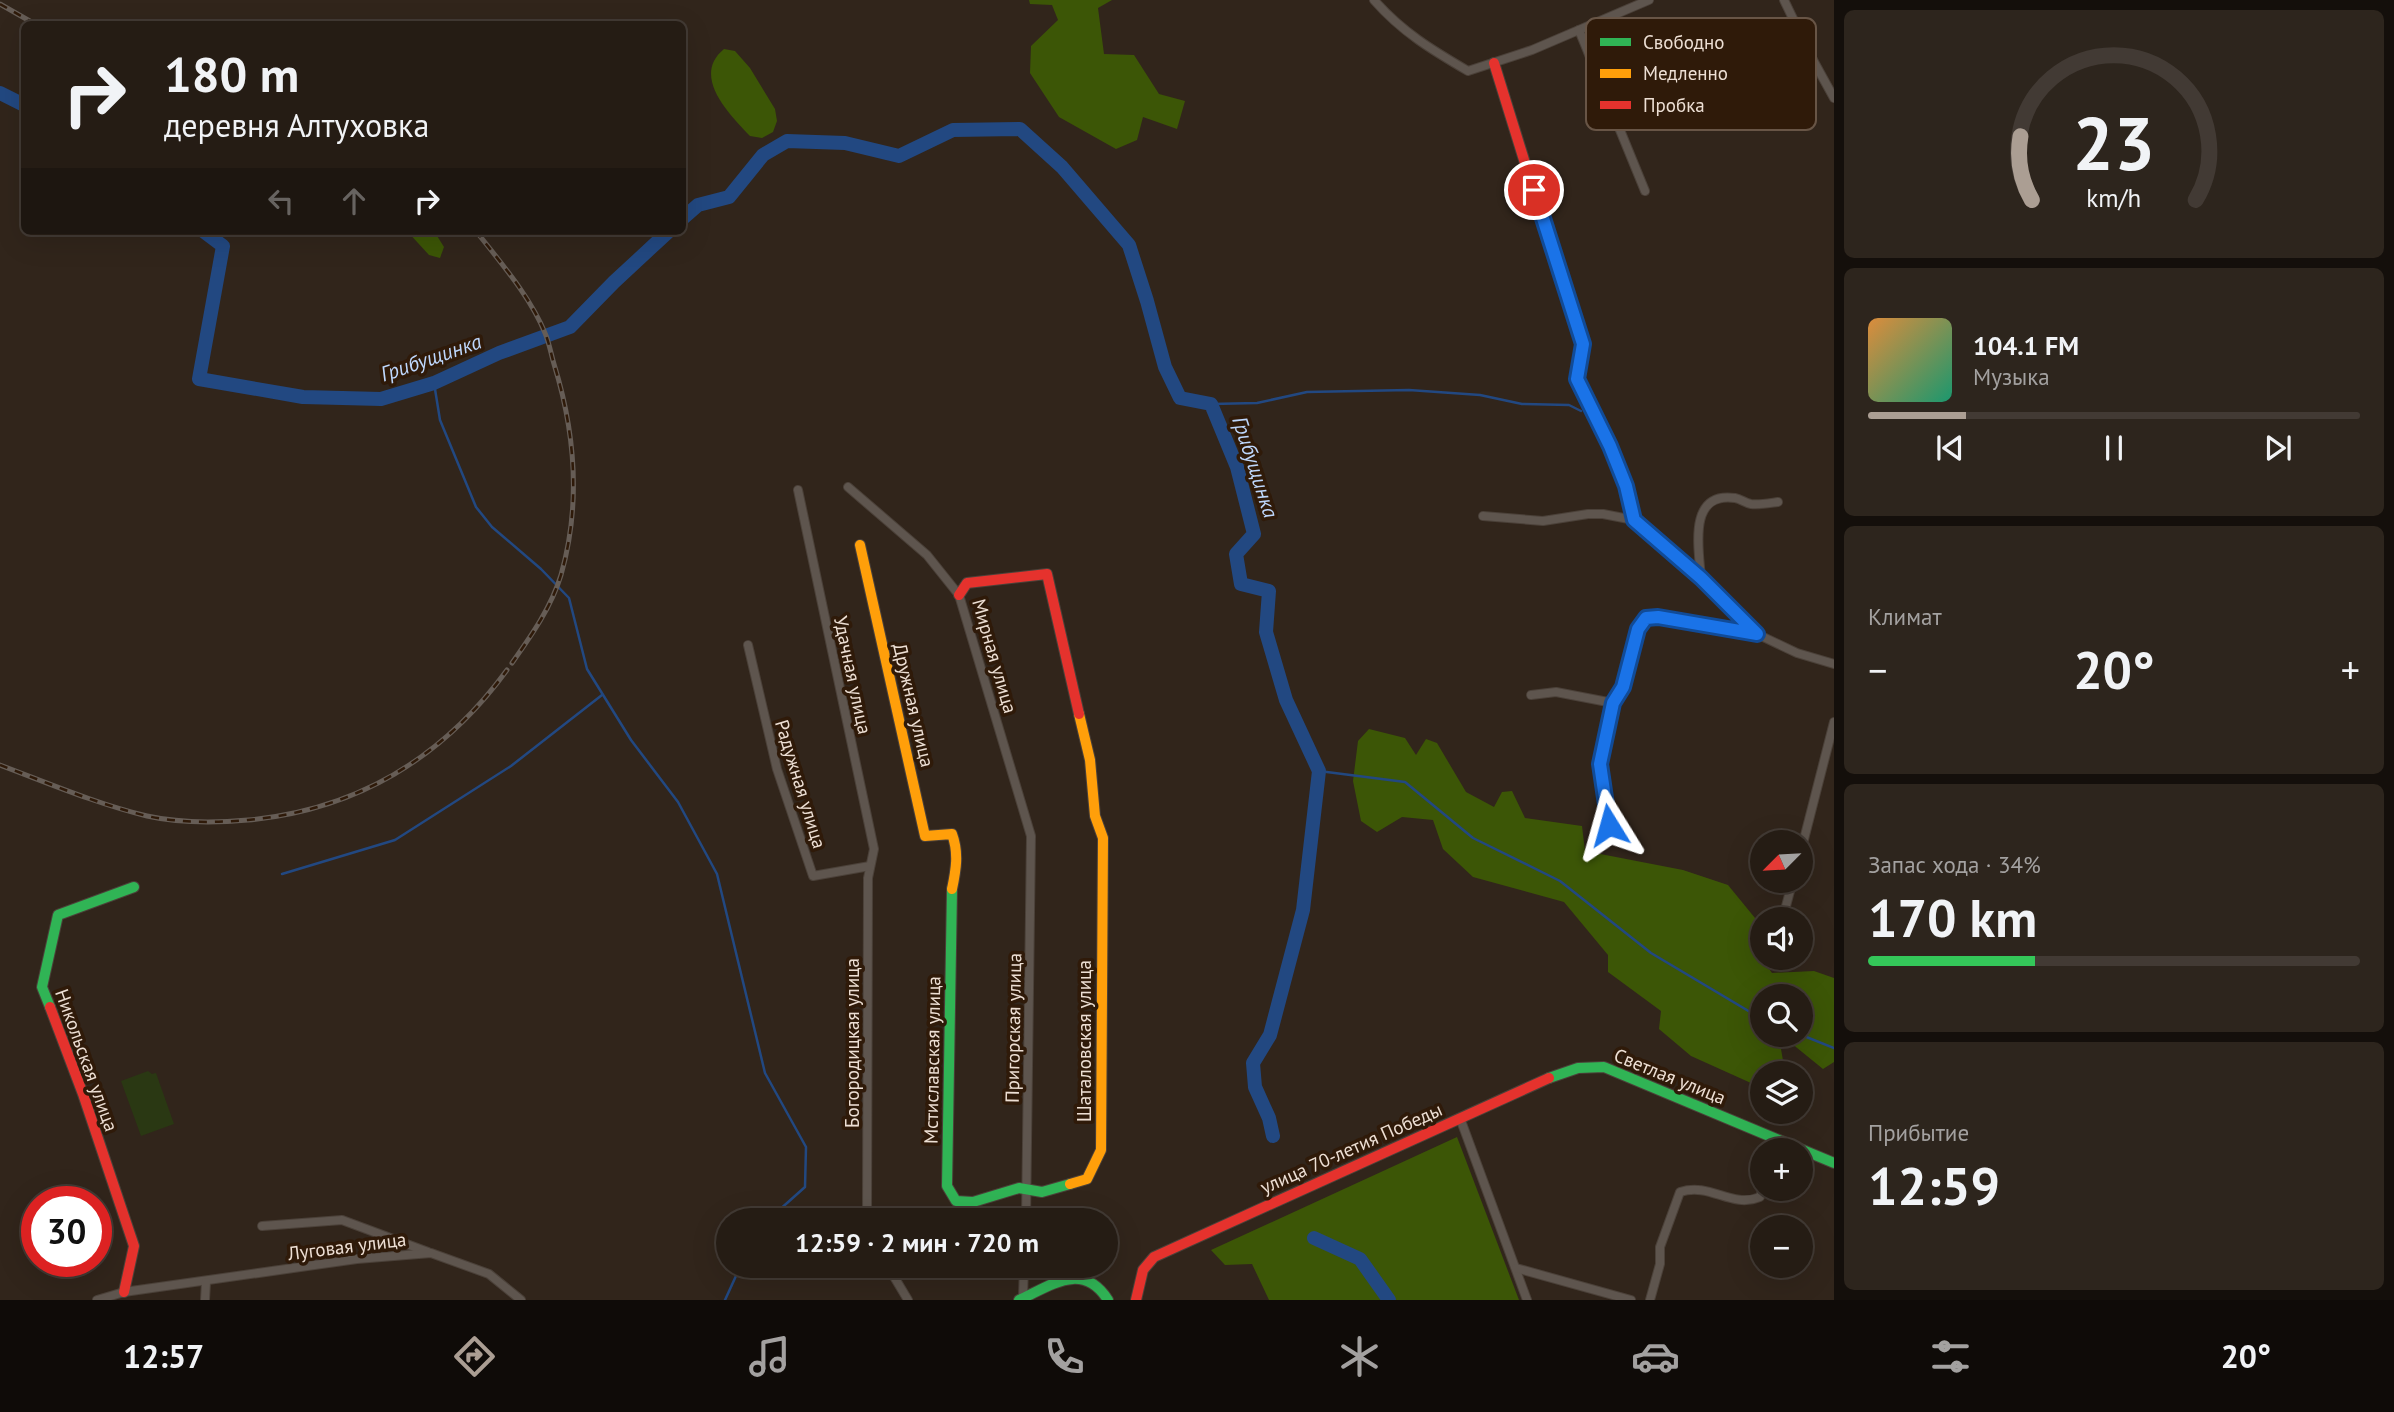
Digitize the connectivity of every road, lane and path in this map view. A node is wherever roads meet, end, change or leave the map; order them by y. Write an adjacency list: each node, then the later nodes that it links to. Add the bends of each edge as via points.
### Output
1 (1374, 0): 9 (street, via 1393,22 1468,71)
2 (1649, 0): 4 (street)
3 (1784, 0): 5 (street)
4 (1607, 18)
5 (1793, 18)
6 (1586, 27): 7 (street)
7 (1579, 30): 8 (street); 9 (street)
8 (1586, 47)
9 (1494, 63): 18 (street, via 1583,344 1577,379 1610,446)
10 (1816, 63): 11 (street)
11 (1834, 98)
12 (1620, 130): 13 (street)
13 (1645, 191)
14 (848, 487): 21 (street, Мирная улица, via 927,555)
15 (798, 490): 32 (street, Удачная улица, via 874,849)
16 (1778, 502): 20 (street, via 1752,504 1724,498 1709,504 1699,521)
17 (1483, 516): 18 (street, via 1543,521 1603,514)
18 (1634, 520): 20 (street)
19 (860, 545): 31 (street, Дружная улица, via 925,836 952,834)
20 (1701, 578): 22 (street)
21 (959, 595): 30 (street, Мирная улица); 38 (street, Шаталовская улица, via 967,583 1047,574 1103,838 1101,1150 1087,1179 1042,1192)
22 (1757, 634): 24 (street); 26 (street, via 1646,618 1638,629 1623,687)
23 (748, 645): 32 (street, Радужная улица, via 777,769 813,876)
24 (1834, 664)
25 (1531, 695): 26 (street, via 1556,692)
26 (1613, 703): 28 (street, via 1600,764)
27 (1834, 722): 29 (street)
28 (1609, 825)
29 (1806, 830)
30 (1031, 836): 38 (street, Пригорская улица)
31 (956, 843): 38 (street, Мстиславская улица, via 947,1186 956,1201 973,1202 1019,1188)
32 (870, 866): 40 (street, Богородицкая улица)
33 (134, 887): 48 (street, Никольская улица, via 58,915 42,987 134,1246)
34 (1790, 893): 35 (street)
35 (1786, 906)
36 (1460, 1118): 37 (street, Светлая улица, via 1537,1083 1591,1065); 44 (street, улица 70-летия Победы); 55 (street, улица 70-летия Победы, via 1154,1256 1143,1270)
37 (1834, 1163)
38 (1027, 1191): 41 (street, Пригорская улица)
39 (1750, 1201): 58 (street, via 1693,1187 1679,1192 1660,1247)
40 (867, 1208)
41 (1026, 1208)
42 (262, 1226): 43 (street, via 342,1220)
43 (431, 1253): 47 (street, Луговая улица, via 357,1259); 52 (street, Луговая улица, via 489,1274)
44 (1516, 1268): 56 (street, улица 70-летия Победы); 57 (street)
45 (895, 1278): 53 (street)
46 (1023, 1278): 49 (street)
47 (206, 1282): 48 (street, Луговая улица); 51 (street)
48 (124, 1292): 50 (street, Луговая улица)
49 (1021, 1299): 54 (street, via 1078,1277 1094,1280)
50 (97, 1300)
51 (205, 1300)
52 (521, 1300)
53 (908, 1300)
54 (1108, 1300)
55 (1136, 1300)
56 (1527, 1300)
57 (1631, 1300)
58 (1650, 1300)

